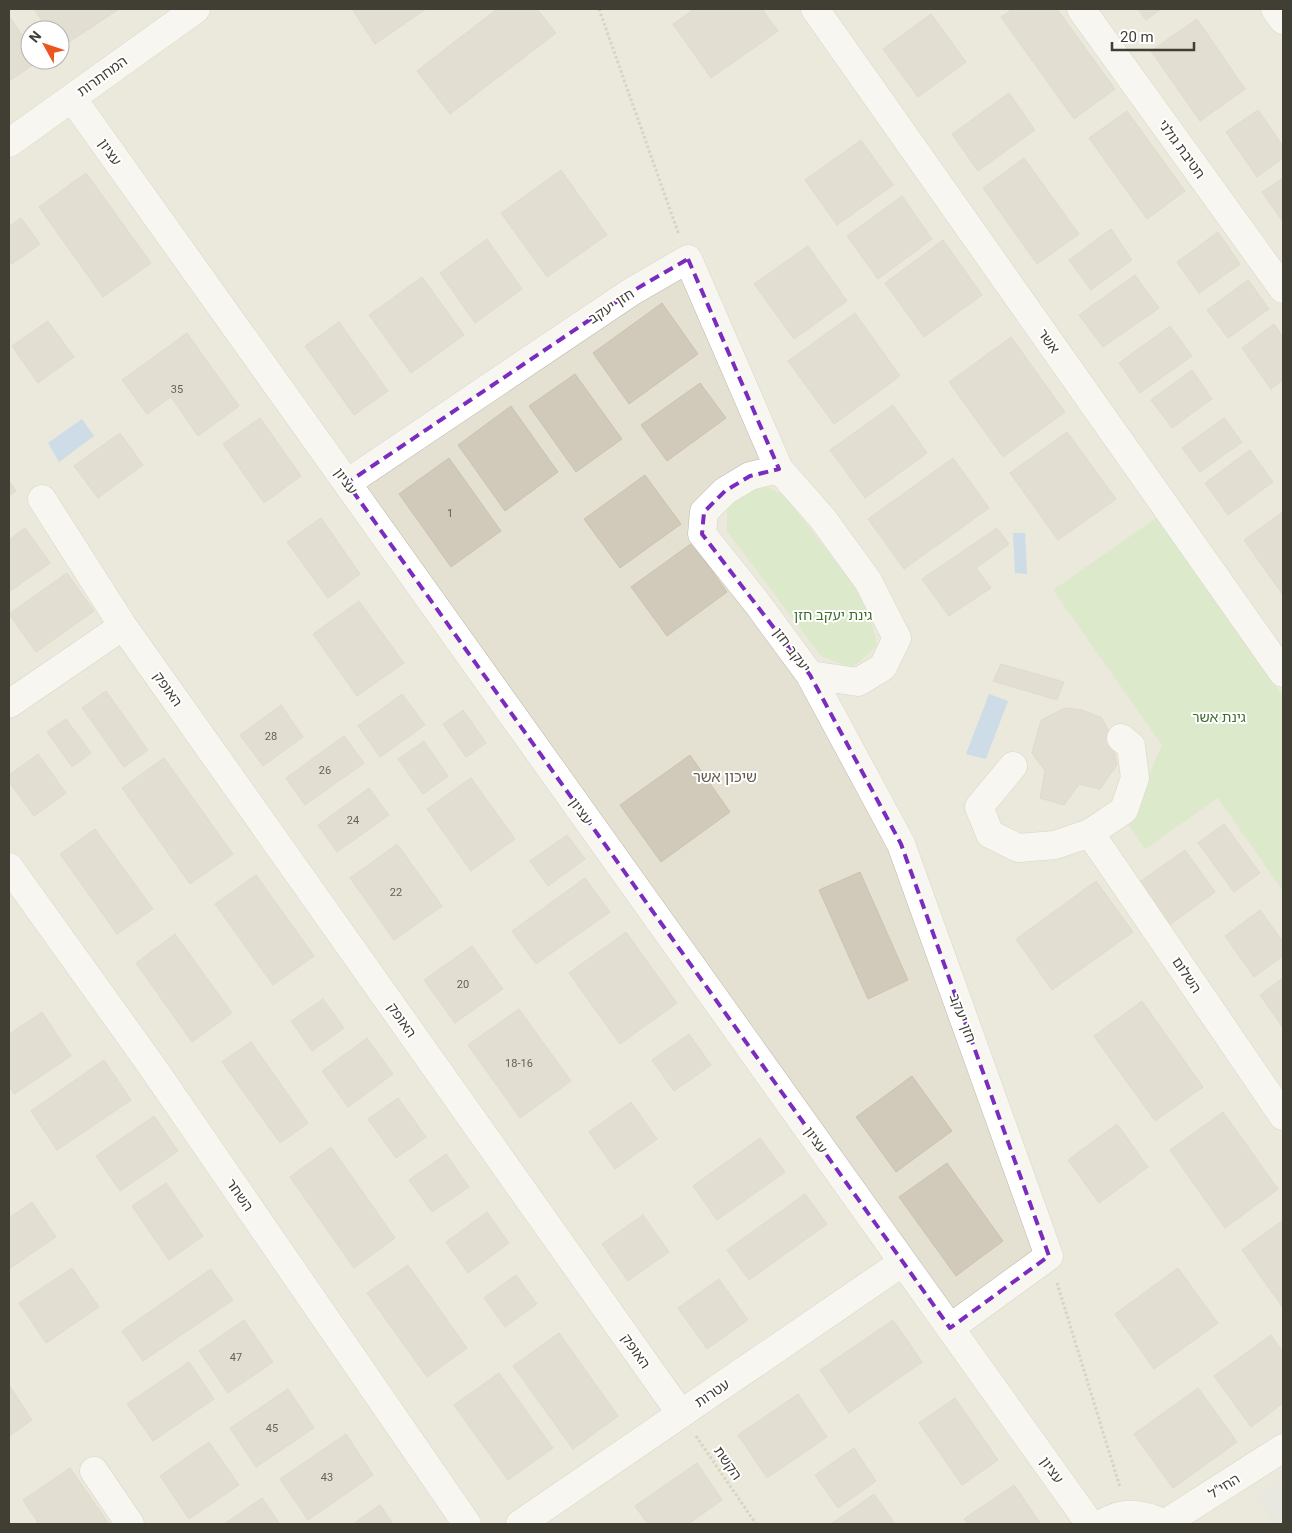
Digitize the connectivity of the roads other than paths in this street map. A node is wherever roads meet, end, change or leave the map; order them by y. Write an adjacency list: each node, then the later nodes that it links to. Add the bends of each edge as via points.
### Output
1 (196, 9): 6 (street, המחתרות)
2 (815, 9): 13 (street, אשר)
3 (1081, 9): 8 (street, חטיבת גולני)
4 (1275, 9): 5 (street)
5 (1283, 20)
6 (72, 98): 7 (street, המחתרות); 10 (street, עציון)
7 (9, 143)
8 (1283, 289)
9 (779, 469): 10 (street, חזן יעקב, via 688,259 632,292); 14 (street, יעקב חזן, via 750,476 725,491 704,512 702,534); 14 (street, יעקב חזן, via 822,519 868,581 898,638 883,666 858,682)
10 (347, 483): 21 (street, עציון)
11 (42, 499): 12 (street, האופק)
12 (123, 626): 15 (street); 23 (street, האופק)
13 (1283, 673)
14 (810, 675): 22 (street, חזן יעקב, via 901,844 1049,1256)
15 (9, 704)
16 (1121, 738): 18 (street, via 1131,746 1135,778 1124,810)
17 (1013, 766): 18 (street, via 979,807 990,834 1018,848 1055,845)
18 (1090, 833): 20 (street, השלום)
19 (9, 867): 27 (street, השחר)
20 (1283, 1116)
21 (903, 1262): 22 (street, עציון); 23 (street, עטרות)
22 (950, 1328): 29 (street, עציון)
23 (681, 1414): 28 (street, עטרות)
24 (1283, 1448): 31 (street, החי"ל)
25 (94, 1471): 26 (street)
26 (130, 1524)
27 (467, 1524)
28 (520, 1524)
29 (1090, 1524)
30 (1102, 1524): 31 (street, via 1128,1514 1147,1516)
31 (1164, 1524)

